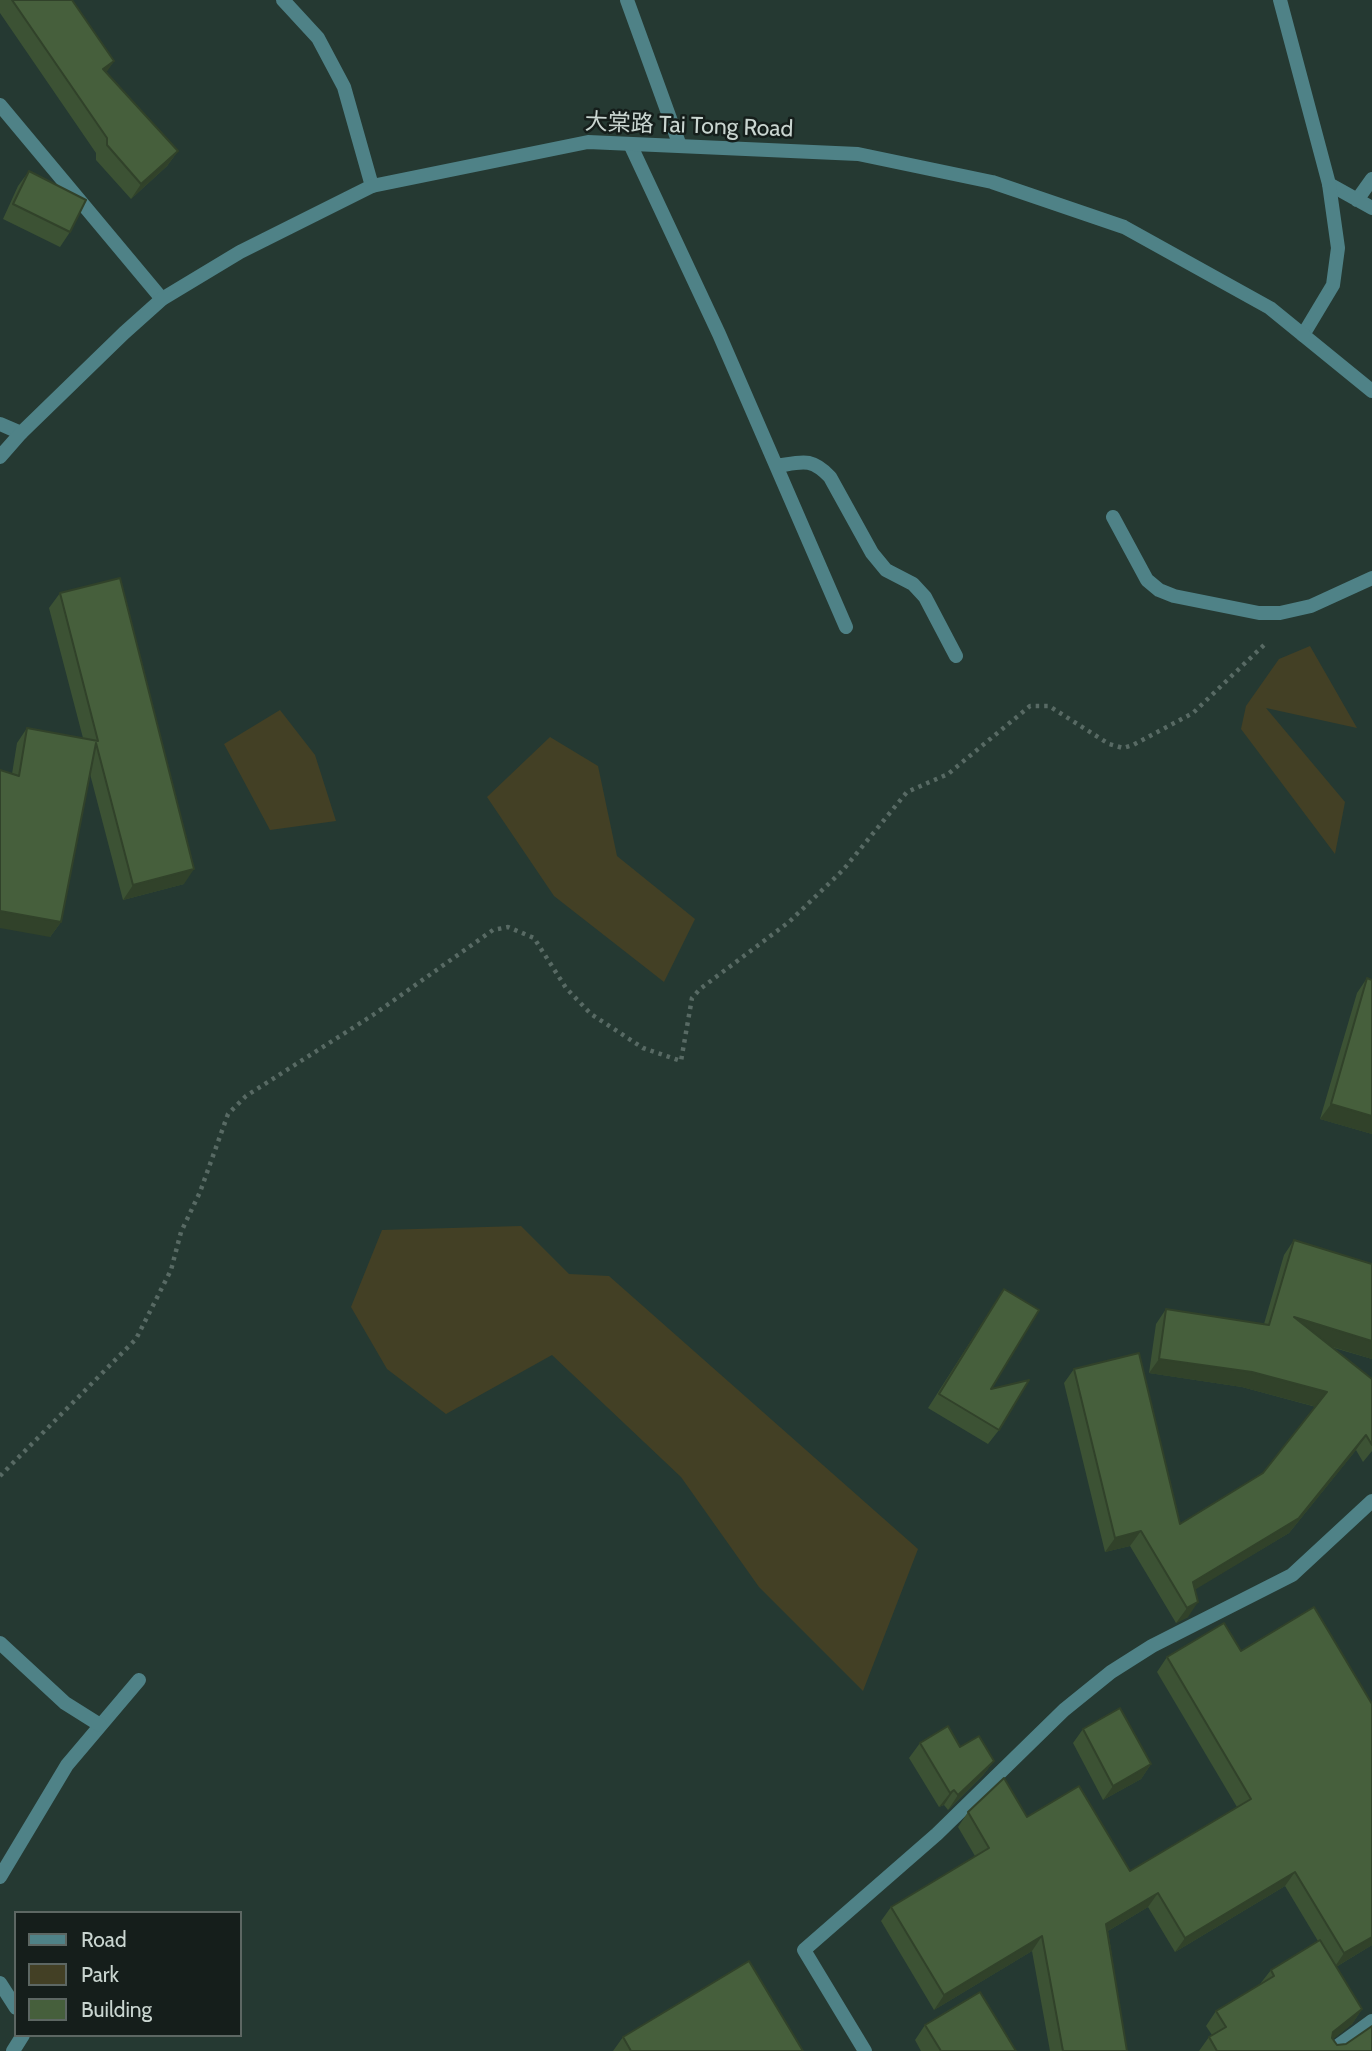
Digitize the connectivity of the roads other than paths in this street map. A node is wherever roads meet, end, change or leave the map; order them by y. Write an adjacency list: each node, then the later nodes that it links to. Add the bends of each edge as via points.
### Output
1 (283, 0): 9 (street, via 318,38 344,87)
2 (627, 0): 6 (street)
3 (1280, 0): 8 (street)
4 (0, 105): 12 (street)
5 (630, 144): 6 (street, 大棠路 Tai Tong Road); 9 (street, 大棠路 Tai Tong Road, via 588,142); 18 (street)
6 (680, 146): 13 (street, 大棠路 Tai Tong Road, via 858,154 992,182 1124,227 1269,308)
7 (1372, 178): 10 (street)
8 (1329, 184): 10 (street); 13 (street, via 1338,248 1333,285)
9 (372, 186): 12 (street, 大棠路 Tai Tong Road, via 240,252)
10 (1357, 200): 11 (street)
11 (1372, 208)
12 (162, 299): 16 (street, 大棠路 Tai Tong Road)
13 (1303, 335): 14 (street, 大棠路 Tai Tong Road)
14 (1372, 391)
15 (0, 424): 16 (street)
16 (21, 433): 17 (street, 大棠路 Tai Tong Road)
17 (0, 457)
18 (777, 466): 21 (street); 22 (street, via 807,461 821,467 872,553 925,597)
19 (1113, 517): 20 (street, via 1147,580 1159,590 1186,598 1280,613 1311,606)
20 (1372, 578)
21 (846, 626)
22 (956, 656)
23 (1372, 1501): 32 (street, via 1292,1575 1152,1646 1111,1672 804,1950)
24 (0, 1643): 26 (street, via 65,1703)
25 (139, 1680): 26 (street)
26 (100, 1725): 27 (street, via 67,1765)
27 (0, 1877)
28 (0, 1983): 29 (street)
29 (14, 2005)
30 (1372, 2021): 31 (street)
31 (1340, 2048)
32 (865, 2051)

